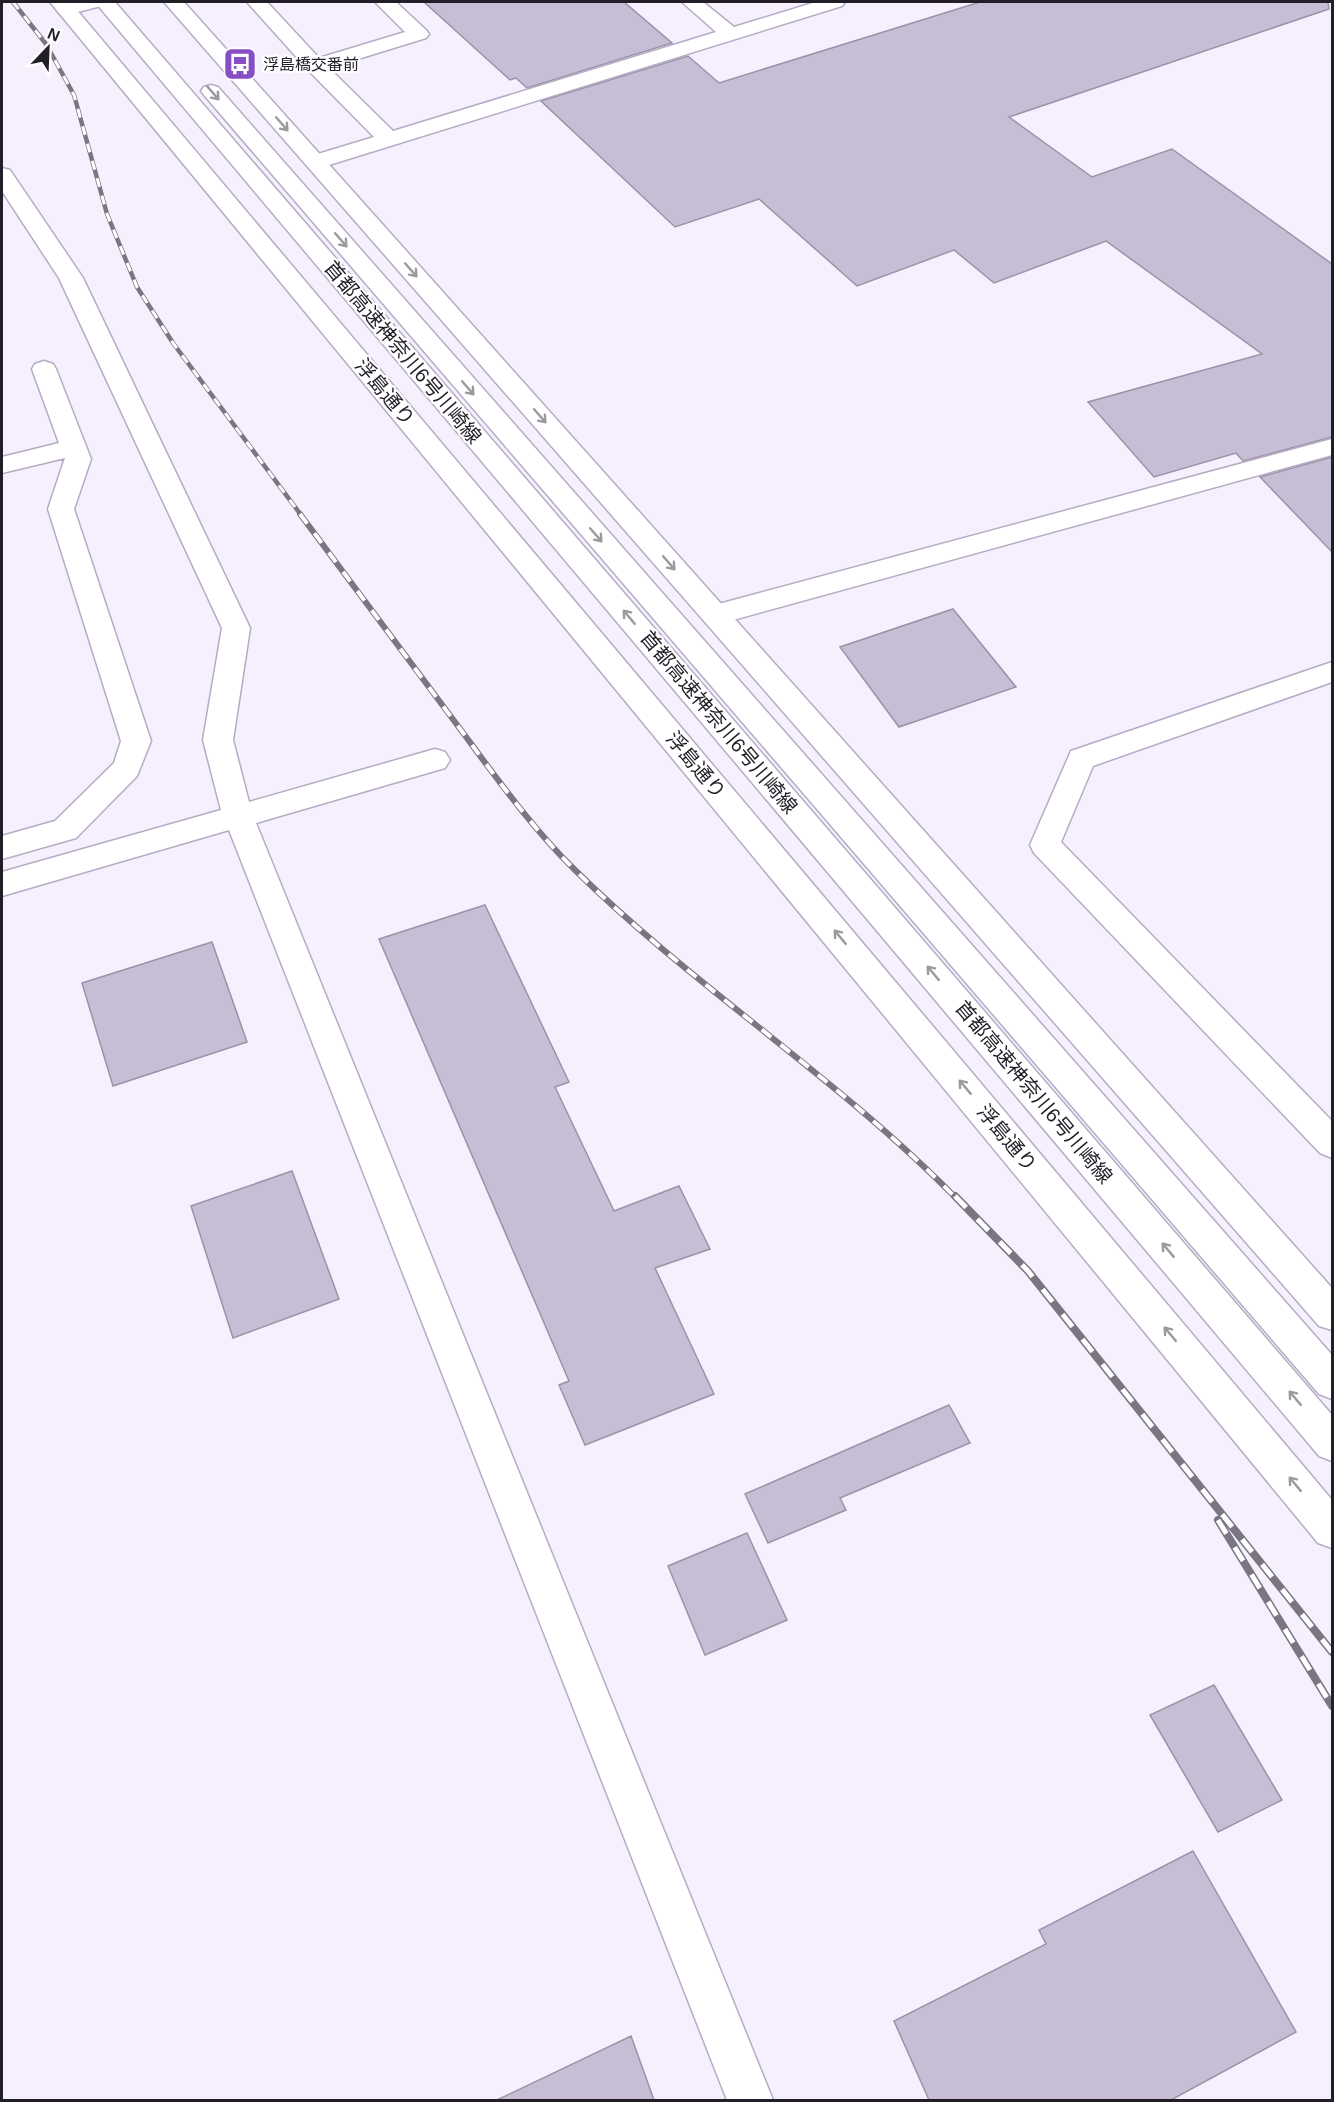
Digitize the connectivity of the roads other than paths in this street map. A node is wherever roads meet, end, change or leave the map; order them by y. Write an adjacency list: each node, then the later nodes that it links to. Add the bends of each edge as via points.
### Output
1 (94, 2): 9 (main road)
2 (105, 2): 28 (main road, 首都高速神奈川6号川崎線, one-way to 2)
3 (133, 2): 27 (main road, 首都高速神奈川6号川崎線, one-way to 27)
4 (174, 2): 13 (main road, one-way to 13)
5 (257, 2): 11 (main road)
6 (385, 2): 11 (main road, via 419,34)
7 (692, 2): 10 (main road)
8 (835, 2): 10 (main road)
9 (63, 5): 29 (main road, 浮島通り, one-way to 9)
10 (730, 34): 12 (main road)
11 (315, 66): 12 (main road)
12 (389, 140): 13 (main road)
13 (316, 162): 19 (main road, one-way to 19)
14 (2, 176): 22 (main road, via 71,278 236,628 218,740)
15 (44, 369): 17 (main road)
16 (1332, 447): 19 (main road)
17 (73, 448): 18 (main road); 23 (main road, via 78,459 61,508 136,741 127,768 65,830)
18 (2, 465)
19 (715, 615): 26 (main road)
20 (1332, 672): 25 (main road, via 1080,759 1045,845)
21 (435, 760): 22 (main road)
22 (238, 816): 24 (main road); 30 (main road)
23 (2, 847)
24 (2, 884)
25 (1332, 1143)
26 (1332, 1314)
27 (1332, 1382)
28 (1332, 1443)
29 (1332, 1529)
30 (750, 2100)

